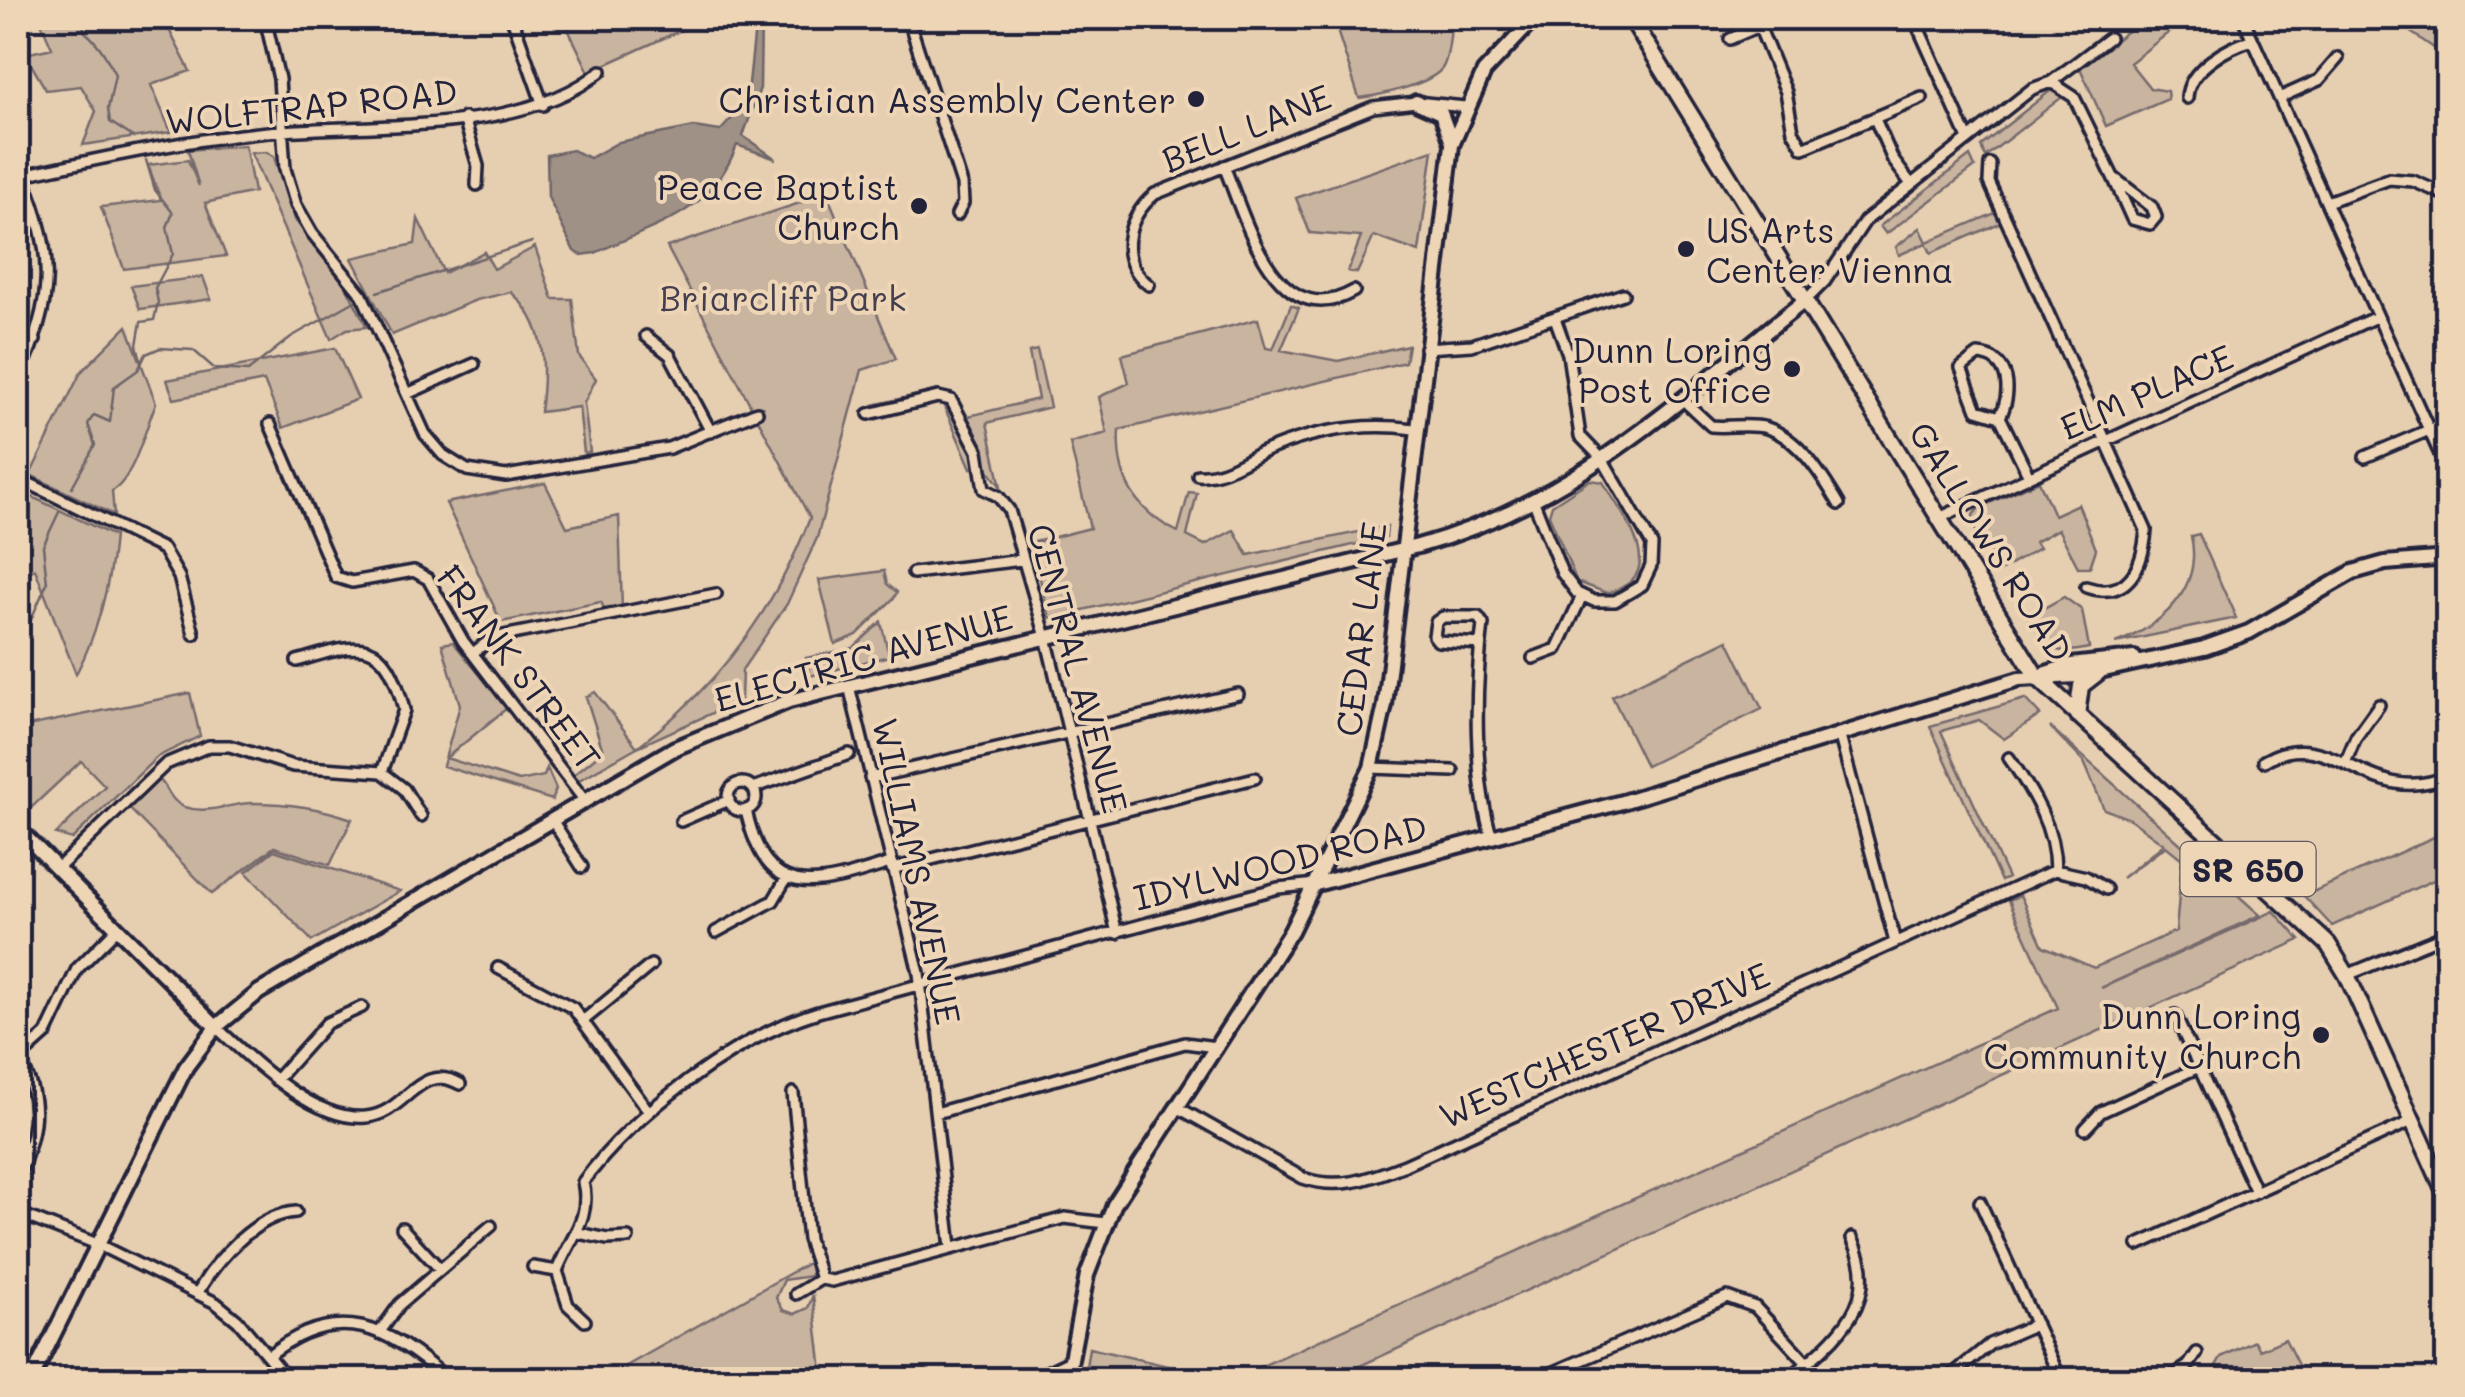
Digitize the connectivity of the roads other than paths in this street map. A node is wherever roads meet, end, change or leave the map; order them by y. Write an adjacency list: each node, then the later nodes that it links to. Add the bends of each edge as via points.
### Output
1 (265, 18): 24 (street)
2 (512, 18): 20 (street)
3 (908, 18): 35 (street, via 962,184)
4 (1535, 18): 21 (main road, CEDAR LANE, via 1498,53)
5 (1631, 18): 39 (main road, GALLOWS ROAD / SR 650)
6 (1778, 18): 9 (street)
7 (1914, 18): 25 (street)
8 (2243, 18): 12 (street)
9 (1759, 26): 11 (street); 23 (street, via 1803,148)
10 (2110, 38): 15 (street)
11 (1730, 39)
12 (2253, 40): 17 (street, via 2200,71); 18 (street)
13 (2338, 58): 18 (street, via 2319,80)
14 (601, 71): 20 (street, WOLFTRAP ROAD)
15 (2051, 82): 25 (street); 30 (street, via 2074,97)
16 (1922, 98): 23 (street)
17 (2188, 98)
18 (2279, 98): 34 (street)
19 (1416, 102): 21 (street, BELL LANE); 26 (main road, via 1442,113); 28 (street, BELL LANE, via 1374,106)
20 (544, 105): 22 (street, WOLFTRAP ROAD)
21 (1465, 106): 26 (main road, CEDAR LANE)
22 (464, 118): 24 (street, WOLFTRAP ROAD); 32 (street)
23 (1875, 119): 31 (street)
24 (283, 131): 29 (street, WOLFTRAP ROAD); 48 (street, via 296,204 362,295)
25 (1968, 139): 31 (street)
26 (1452, 143): 45 (main road, CEDAR LANE)
27 (1990, 164): 58 (street, via 1989,182)
28 (1224, 166): 36 (street, BELL LANE, via 1165,188 1138,210 1128,254); 37 (street, via 1275,278 1312,299)
29 (20, 175): 44 (street, via 44,232 49,266)
30 (2113, 178): 30 (street, via 2152,207 2156,216 2150,224 2132,220)
31 (1911, 184): 39 (street, via 1865,220 1825,282)
32 (477, 185)
33 (2448, 196): 34 (street, via 2388,178)
34 (2327, 202): 40 (street)
35 (956, 215)
36 (1149, 286)
37 (1354, 291)
38 (1623, 294): 41 (street)
39 (1802, 302): 49 (main road, ELECTRIC AVENUE); 67 (main road, GALLOWS ROAD / SR 650)
40 (2376, 317): 55 (street); 58 (street, ELM PLACE)
41 (1555, 318): 45 (street, via 1452,350); 60 (street, via 1568,354 1580,436)
42 (18, 332): 44 (street)
43 (646, 336): 57 (street, via 670,355)
44 (35, 340): 47 (street)
45 (1424, 348): 56 (main road, CEDAR LANE)
46 (474, 364): 48 (street)
47 (18, 379)
48 (407, 394): 57 (street, via 443,456 492,476 657,451)
49 (1682, 399): 60 (main road, ELECTRIC AVENUE); 66 (street, via 1711,426 1776,433 1820,472)
50 (757, 412): 57 (street)
51 (869, 414): 70 (street, CENTRAL AVENUE, via 938,396 956,404 981,460 984,489 1009,510)
52 (2000, 417): 52 (street, via 2008,380 1996,362 1978,355 1961,368 1962,380 1976,410); 62 (street)
53 (2448, 422): 55 (street)
54 (270, 424): 78 (street, FRANK STREET, via 336,578 424,575)
55 (2428, 427): 59 (street); 61 (street)
56 (1414, 429): 63 (street, via 1355,426); 68 (main road, CEDAR LANE)
57 (711, 432)
58 (2106, 439): 62 (street, ELM PLACE); 72 (street, via 2146,530 2144,554 2122,588)
59 (2364, 456)
60 (1603, 460): 65 (main road, ELECTRIC AVENUE); 74 (street, via 1647,532 1651,566 1642,585 1624,598)
61 (2448, 472)
62 (2028, 474): 67 (street, ELM PLACE)
63 (1198, 475)
64 (18, 478): 75 (street, via 164,549)
65 (1534, 502): 68 (main road, ELECTRIC AVENUE); 74 (street, via 1565,580)
66 (1839, 504)
67 (1939, 518): 83 (main road, GALLOWS ROAD / SR 650)
68 (1400, 550): 76 (main road, ELECTRIC AVENUE); 95 (main road, CEDAR LANE, via 1385,705)
69 (2448, 558): 80 (main road, IDYLWOOD ROAD, via 2352,572 2250,632)
70 (1022, 560): 71 (street); 76 (street, CENTRAL AVENUE)
71 (913, 573)
72 (2086, 587)
73 (716, 594): 78 (street, via 493,638)
74 (1582, 596): 79 (street, via 1557,649)
75 (194, 634)
76 (1046, 637): 84 (main road, ELECTRIC AVENUE); 88 (street, CENTRAL AVENUE)
77 (1480, 644): 77 (street, via 1478,617 1436,622 1438,641); 113 (street, via 1480,792)
78 (474, 652): 104 (street, FRANK STREET)
79 (1533, 658)
80 (2162, 658): 82 (main road, IDYLWOOD ROAD); 83 (main road, IDYLWOOD ROAD, via 2103,659)
81 (297, 661): 96 (street, via 356,648 384,656 404,710)
82 (2099, 672): 83 (main road, IDYLWOOD ROAD); 87 (main road, via 2081,686)
83 (2037, 677): 87 (main road, GALLOWS ROAD / SR 650); 89 (main road, IDYLWOOD ROAD)
84 (849, 686): 100 (street, WILLIAMS AVENUE); 104 (main road, ELECTRIC AVENUE, via 707,732)
85 (1238, 694): 88 (street)
86 (2378, 706): 93 (street)
87 (2077, 715): 130 (main road, GALLOWS ROAD / SR 650, via 2318,932)
88 (1068, 730): 100 (street); 110 (street, CENTRAL AVENUE)
89 (1839, 733): 113 (main road, IDYLWOOD ROAD); 127 (street)
90 (849, 754): 94 (street)
91 (2009, 758): 117 (street, via 2055,845)
92 (2264, 761): 93 (street, via 2298,748)
93 (2345, 763): 99 (street, via 2386,783 2411,786)
94 (825, 764): 98 (street); 102 (street)
95 (1371, 768): 97 (street); 119 (main road, CEDAR LANE)
96 (382, 772): 107 (street, via 404,789); 116 (street, via 293,766 220,744 198,747 166,764)
97 (1453, 772)
98 (830, 775)
99 (2448, 776)
100 (870, 778): 115 (street, WILLIAMS AVENUE)
101 (1255, 778): 110 (street)
102 (753, 788): 103 (street, via 738,784); 106 (street, via 755,801)
103 (729, 800): 105 (street); 106 (street)
104 (585, 801): 108 (main road, ELECTRIC AVENUE)
105 (702, 810): 109 (street); 111 (street)
106 (746, 810): 118 (street, via 758,853)
107 (421, 816)
108 (552, 820): 114 (street); 135 (main road, ELECTRIC AVENUE, via 258,992)
109 (682, 820)
110 (1090, 820): 115 (street); 125 (street, CENTRAL AVENUE)
111 (709, 824)
112 (18, 828): 116 (main road)
113 (1492, 838): 119 (main road, IDYLWOOD ROAD)
114 (582, 866)
115 (891, 866): 118 (street, via 814,883); 131 (street, WILLIAMS AVENUE)
116 (56, 869): 123 (main road)
117 (2055, 870): 120 (street); 127 (street, WESTCHESTER DRIVE)
118 (786, 879): 122 (street, via 772,901)
119 (1316, 884): 125 (street, IDYLWOOD ROAD, via 1278,888); 136 (main road, CEDAR LANE)
120 (2106, 889)
121 (724, 912): 122 (street)
122 (730, 924): 124 (street)
123 (116, 929): 135 (main road); 137 (street, via 77,969 46,1034)
124 (716, 932)
125 (1117, 933): 131 (street, IDYLWOOD ROAD)
126 (2448, 934): 130 (street)
127 (1895, 942): 142 (street, WESTCHESTER DRIVE, via 1358,1182 1303,1178)
128 (651, 964): 134 (street)
129 (498, 968): 134 (street, via 558,996)
130 (2346, 976): 145 (main road, GALLOWS ROAD / SR 650)
131 (922, 986): 143 (street, IDYLWOOD ROAD, via 766,1032); 144 (street, WILLIAMS AVENUE)
132 (362, 1006): 139 (street, via 327,1023)
133 (2175, 1015): 138 (street)
134 (584, 1020): 143 (street)
135 (216, 1027): 139 (street); 159 (main road, ELECTRIC AVENUE, via 174,1088)
136 (1216, 1047): 142 (main road, CEDAR LANE); 144 (street, via 1185,1043)
137 (18, 1059): 147 (street, via 33,1088 37,1118)
138 (2200, 1067): 146 (street, via 2101,1112); 148 (street)
139 (276, 1080): 140 (street, via 357,1118 390,1110 428,1078)
140 (460, 1084)
141 (793, 1093): 165 (street, via 808,1239)
142 (1176, 1107): 153 (main road, CEDAR LANE)
143 (649, 1112): 156 (street, IDYLWOOD ROAD, via 583,1182)
144 (936, 1113): 160 (street, WILLIAMS AVENUE)
145 (2412, 1121): 148 (street); 149 (main road, GALLOWS ROAD / SR 650)
146 (2086, 1129)
147 (18, 1178)
148 (2256, 1192): 161 (street)
149 (2448, 1199)
150 (1980, 1202): 169 (street)
151 (18, 1212): 159 (street)
152 (296, 1212): 166 (street, via 274,1216 225,1255)
153 (1105, 1223): 160 (street, via 1066,1218); 173 (main road, CEDAR LANE)
154 (491, 1226): 163 (street)
155 (402, 1228): 163 (street)
156 (579, 1233): 157 (street); 164 (street)
157 (628, 1238)
158 (1852, 1238): 174 (street, via 1865,1270 1863,1295)
159 (97, 1244): 166 (street); 175 (main road, ELECTRIC AVENUE)
160 (952, 1246): 165 (street)
161 (2138, 1246)
162 (534, 1267): 164 (street)
163 (438, 1268): 170 (street)
164 (558, 1271): 168 (street, via 568,1305)
165 (821, 1280): 167 (street)
166 (197, 1294): 172 (street, via 227,1311)
167 (796, 1294)
168 (585, 1321)
169 (2036, 1324): 182 (street, via 1990,1344); 183 (street)
170 (379, 1333): 172 (street, via 346,1323 318,1326); 177 (street)
171 (2197, 1353): 184 (street)
172 (268, 1356): 176 (street)
173 (1070, 1360): 178 (street); 179 (main road, CEDAR LANE)
174 (1807, 1363): 180 (street, via 1755,1307 1727,1296); 181 (street)
175 (30, 1380)
176 (288, 1380)
177 (448, 1380)
178 (1030, 1380)
179 (1067, 1380)
180 (1536, 1380)
181 (1787, 1380)
182 (1946, 1380)
183 (2061, 1380)
184 (2167, 1380)

